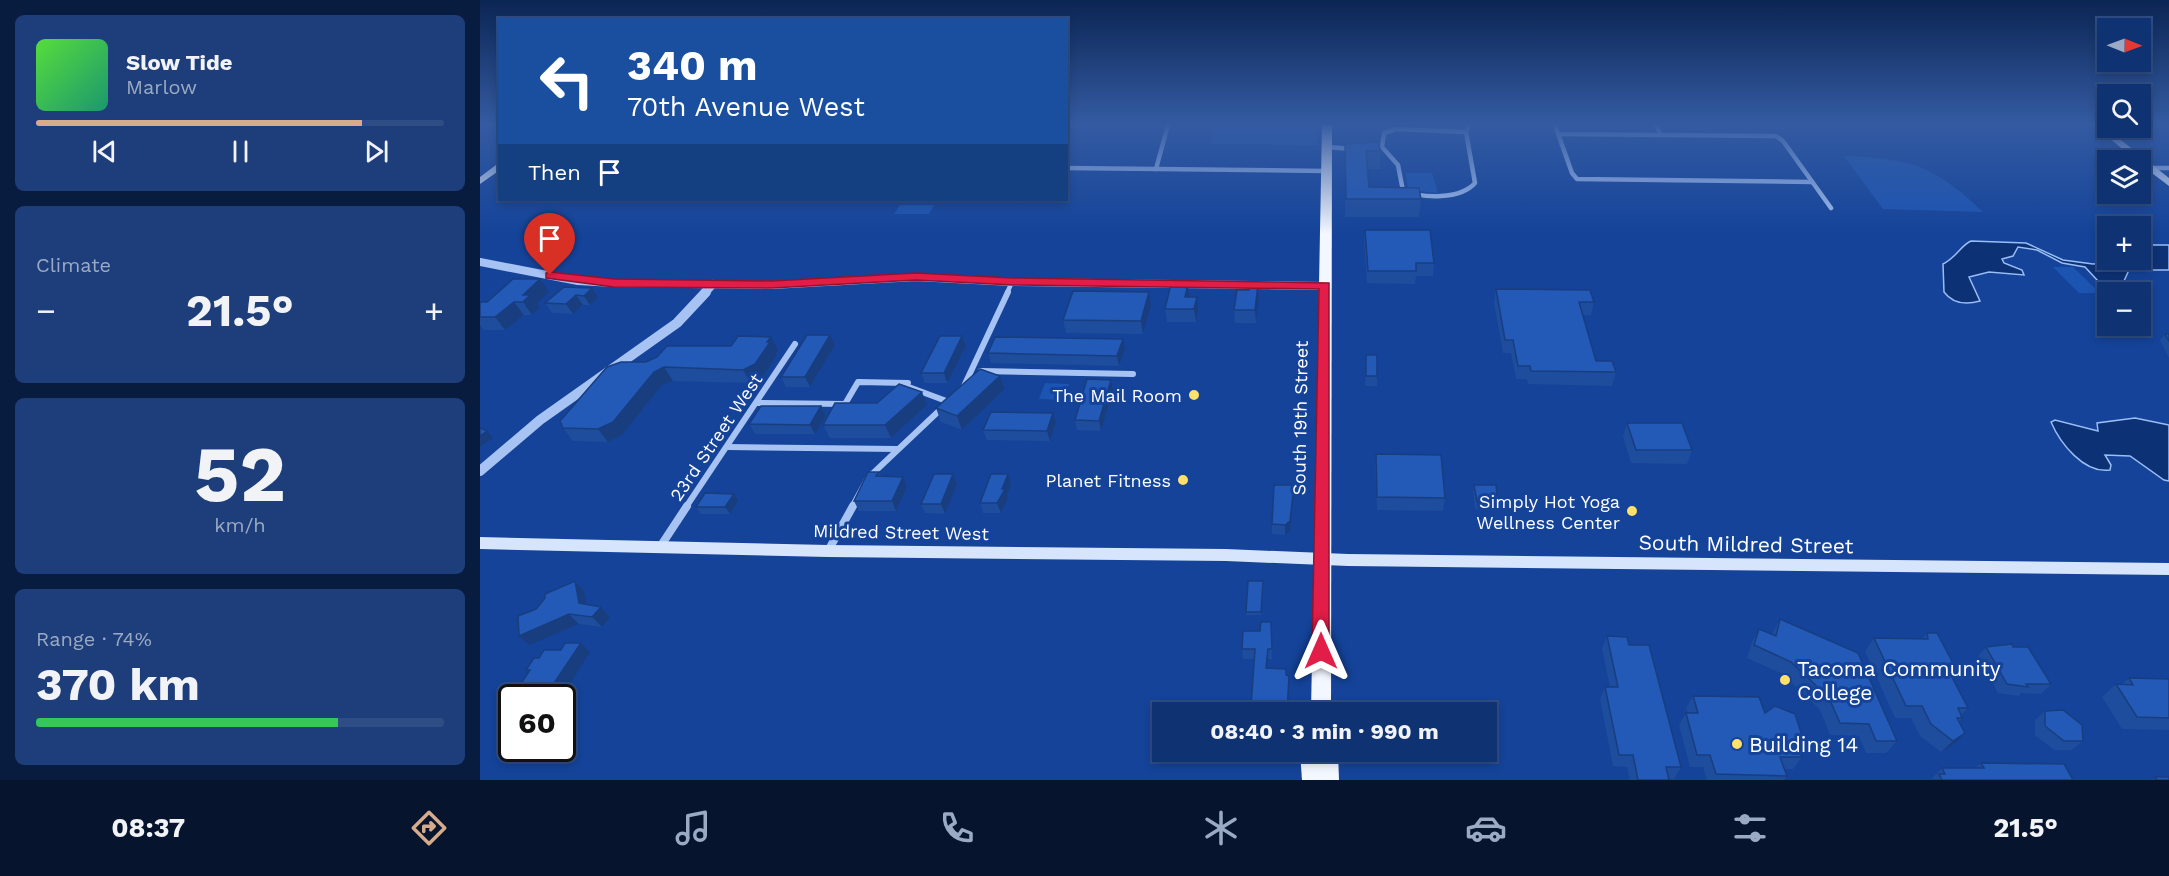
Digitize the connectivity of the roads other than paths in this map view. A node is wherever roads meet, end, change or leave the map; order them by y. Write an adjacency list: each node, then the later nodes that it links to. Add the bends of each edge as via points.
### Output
1 (1158, 161): 11 (street)
2 (1328, 161): 13 (main road, South 19th Street)
3 (1395, 161): 4 (street, via 1405,193 1463,193 1475,183)
4 (1471, 161)
5 (1569, 161): 15 (street, via 1576,179)
6 (1796, 161): 15 (street)
7 (498, 167): 14 (main road)
8 (1068, 168): 11 (street)
9 (2151, 168): 10 (street)
10 (2169, 168)
11 (1156, 169): 13 (street)
12 (2151, 169): 16 (main road)
13 (1327, 171): 21 (main road, South 19th Street)
14 (480, 181)
15 (1812, 182): 17 (street)
16 (2169, 183)
17 (1831, 208)
18 (480, 262): 20 (street, via 590,282)
19 (1012, 282): 20 (street, via 916,277 772,285); 21 (street); 23 (street)
20 (713, 284): 29 (street, via 677,323 540,420)
21 (1325, 285): 35 (main road, South 19th Street)
22 (795, 344): 26 (street, 23rd Street West)
23 (972, 371): 24 (street); 25 (street)
24 (1133, 374)
25 (949, 402): 26 (street, via 906,386 908,383 858,382 845,404); 28 (street)
26 (758, 403): 27 (street, 23rd Street West)
27 (728, 447): 28 (street); 32 (street, 23rd Street West)
28 (898, 449): 33 (street, via 863,484)
29 (480, 471)
30 (480, 543): 31 (main road, Mildred Street West)
31 (500, 543): 32 (main road, Mildred Street West); 34 (main road)
32 (660, 547): 33 (main road, Mildred Street West)
33 (828, 551): 35 (main road, Mildred Street West)
34 (480, 552)
35 (1321, 558): 36 (main road, South Mildred Street); 37 (main road, South 19th Street)
36 (2169, 569)
37 (1319, 702)
38 (1312, 762): 40 (main road)
39 (1328, 762): 41 (main road)
40 (1313, 780)
41 (1328, 780)

